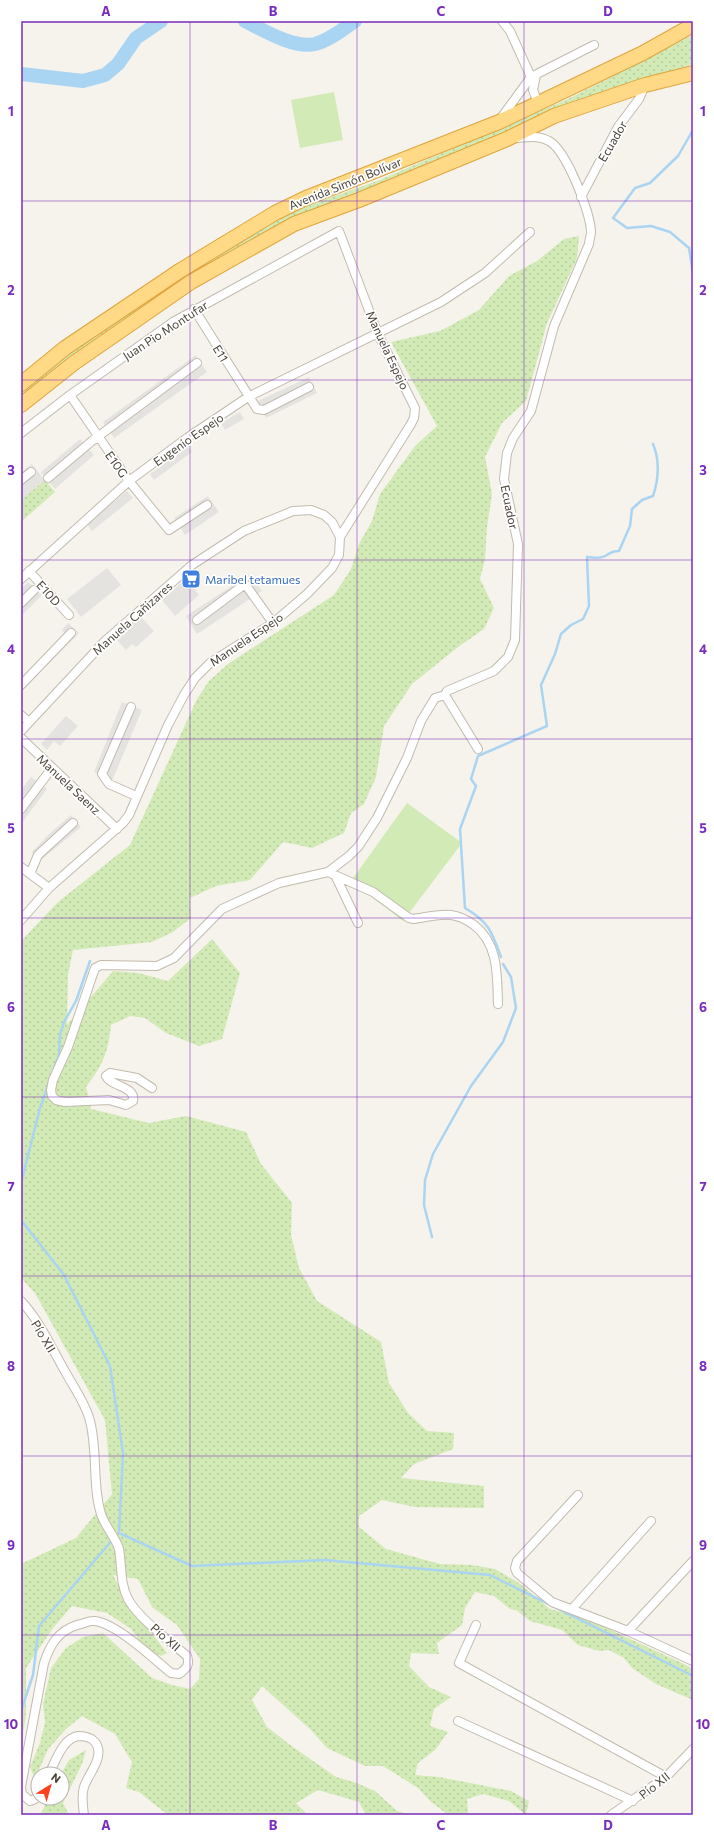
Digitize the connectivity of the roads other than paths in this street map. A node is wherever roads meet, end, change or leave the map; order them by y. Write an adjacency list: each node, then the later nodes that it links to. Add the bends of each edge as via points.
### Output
1 (502, 21): 5 (street)
2 (693, 25): 7 (highway, Avenida Simón Bolívar, via 643,53)
3 (594, 45): 5 (street)
4 (693, 73): 6 (highway, Avenida Simón Bolívar)
5 (534, 76): 7 (street, via 533,90); 8 (street)
6 (645, 85): 9 (highway, Avenida Simón Bolívar, via 554,116); 10 (street, Ecuador, via 639,99 618,127)
7 (538, 103): 8 (highway, Avenida Simón Bolívar)
8 (499, 122): 16 (highway, Avenida Simón Bolívar, via 306,198 275,213 181,270 65,348)
9 (507, 139): 10 (street, Ecuador, via 543,138 557,147 565,158); 20 (highway, Avenida Simón Bolívar, via 294,224 191,282 74,363)
10 (581, 198): 38 (street, Ecuador, via 590,224 589,244 554,326 531,411 513,438 507,453 504,479 518,544 515,640 508,657 494,671 447,691)
11 (339, 231): 13 (street, Juan Pio Montufar); 14 (street, Manuela Espejo)
12 (530, 232): 14 (street, Eugenio Espejo, via 504,257 468,285 441,302)
13 (194, 309): 18 (street, Juan Pio Montufar); 19 (street, E11)
14 (378, 334): 19 (street, Eugenio Espejo); 28 (street, Manuela Espejo, via 415,408 414,418)
15 (197, 363): 22 (street)
16 (21, 384)
17 (309, 387): 19 (street, E11, via 264,410 255,408)
18 (70, 396): 21 (street, Juan Pio Montufar); 22 (street, E10G)
19 (248, 397): 26 (street, Eugenio Espejo)
20 (21, 405)
21 (21, 433)
22 (98, 436): 24 (street); 26 (street, E10G)
23 (31, 472): 25 (street)
24 (48, 478)
25 (21, 480)
26 (129, 481): 27 (street, E10G, via 169,530); 29 (street, Eugenio Espejo)
27 (207, 505)
28 (340, 537): 35 (street, Manuela Espejo, via 339,555 332,568); 41 (street, Manuela Cañizares, via 332,522 311,510 293,511 244,531 192,565 100,645)
29 (29, 571): 30 (street, Eugenio Espejo); 33 (street, E10D)
30 (21, 579)
31 (34, 590): 32 (street)
32 (21, 603)
33 (69, 615)
34 (196, 620): 35 (street, via 245,584)
35 (273, 623): 46 (street, Manuela Espejo, via 210,662 195,678 171,719)
36 (71, 633): 37 (street)
37 (21, 685)
38 (444, 695): 44 (street); 51 (street, Ecuador, via 435,698 421,721 407,758 377,818 358,847)
39 (131, 707): 46 (street, via 102,774 109,784)
40 (21, 715): 41 (street)
41 (30, 722): 42 (street, Manuela Cañizares)
42 (21, 731)
43 (21, 738): 45 (street, Manuela Saenz)
44 (478, 749)
45 (52, 768): 47 (street); 49 (street, Manuela Saenz)
46 (136, 796): 49 (street, Manuela Espejo, via 129,815)
47 (21, 809)
48 (73, 823): 52 (street, via 38,855)
49 (117, 829): 54 (street, Manuela Espejo)
50 (21, 867): 52 (street)
51 (328, 872): 53 (street); 58 (street, via 279,883 222,909 165,964 101,965 95,968 68,1047 53,1080 52,1096 65,1102 109,1100 130,1104 133,1101 132,1094 109,1081 106,1076 110,1073 137,1078)
52 (30, 874): 54 (street)
53 (336, 877): 56 (street); 57 (street, via 373,892 409,918 451,915 467,919 491,944 497,968)
54 (48, 888): 55 (street, Manuela Espejo)
55 (21, 920)
56 (358, 923)
57 (498, 1004)
58 (152, 1088)
59 (21, 1301): 71 (street, Pío XII, via 39,1326 80,1398 90,1421 97,1496 101,1514 118,1548 122,1579 128,1599 137,1612 187,1656 189,1663 179,1674 171,1673 104,1623 93,1621 72,1627 58,1636 49,1647 44,1663 21,1787 22,1794)
60 (578, 1495): 63 (street, via 517,1561 515,1568 517,1573 552,1602)
61 (651, 1521): 63 (street)
62 (693, 1561): 65 (street)
63 (572, 1609): 65 (street)
64 (476, 1625): 70 (street, via 459,1663)
65 (628, 1631): 66 (street)
66 (691, 1657)
67 (458, 1720): 72 (street)
68 (693, 1749): 70 (street, Pío XII)
69 (53, 1766): 73 (street, via 65,1743 77,1736 86,1736 98,1745 99,1752 84,1788)
70 (666, 1777): 72 (street, Pío XII)
71 (30, 1801)
72 (633, 1801): 74 (street, Pío XII)
73 (84, 1815)
74 (611, 1815)

